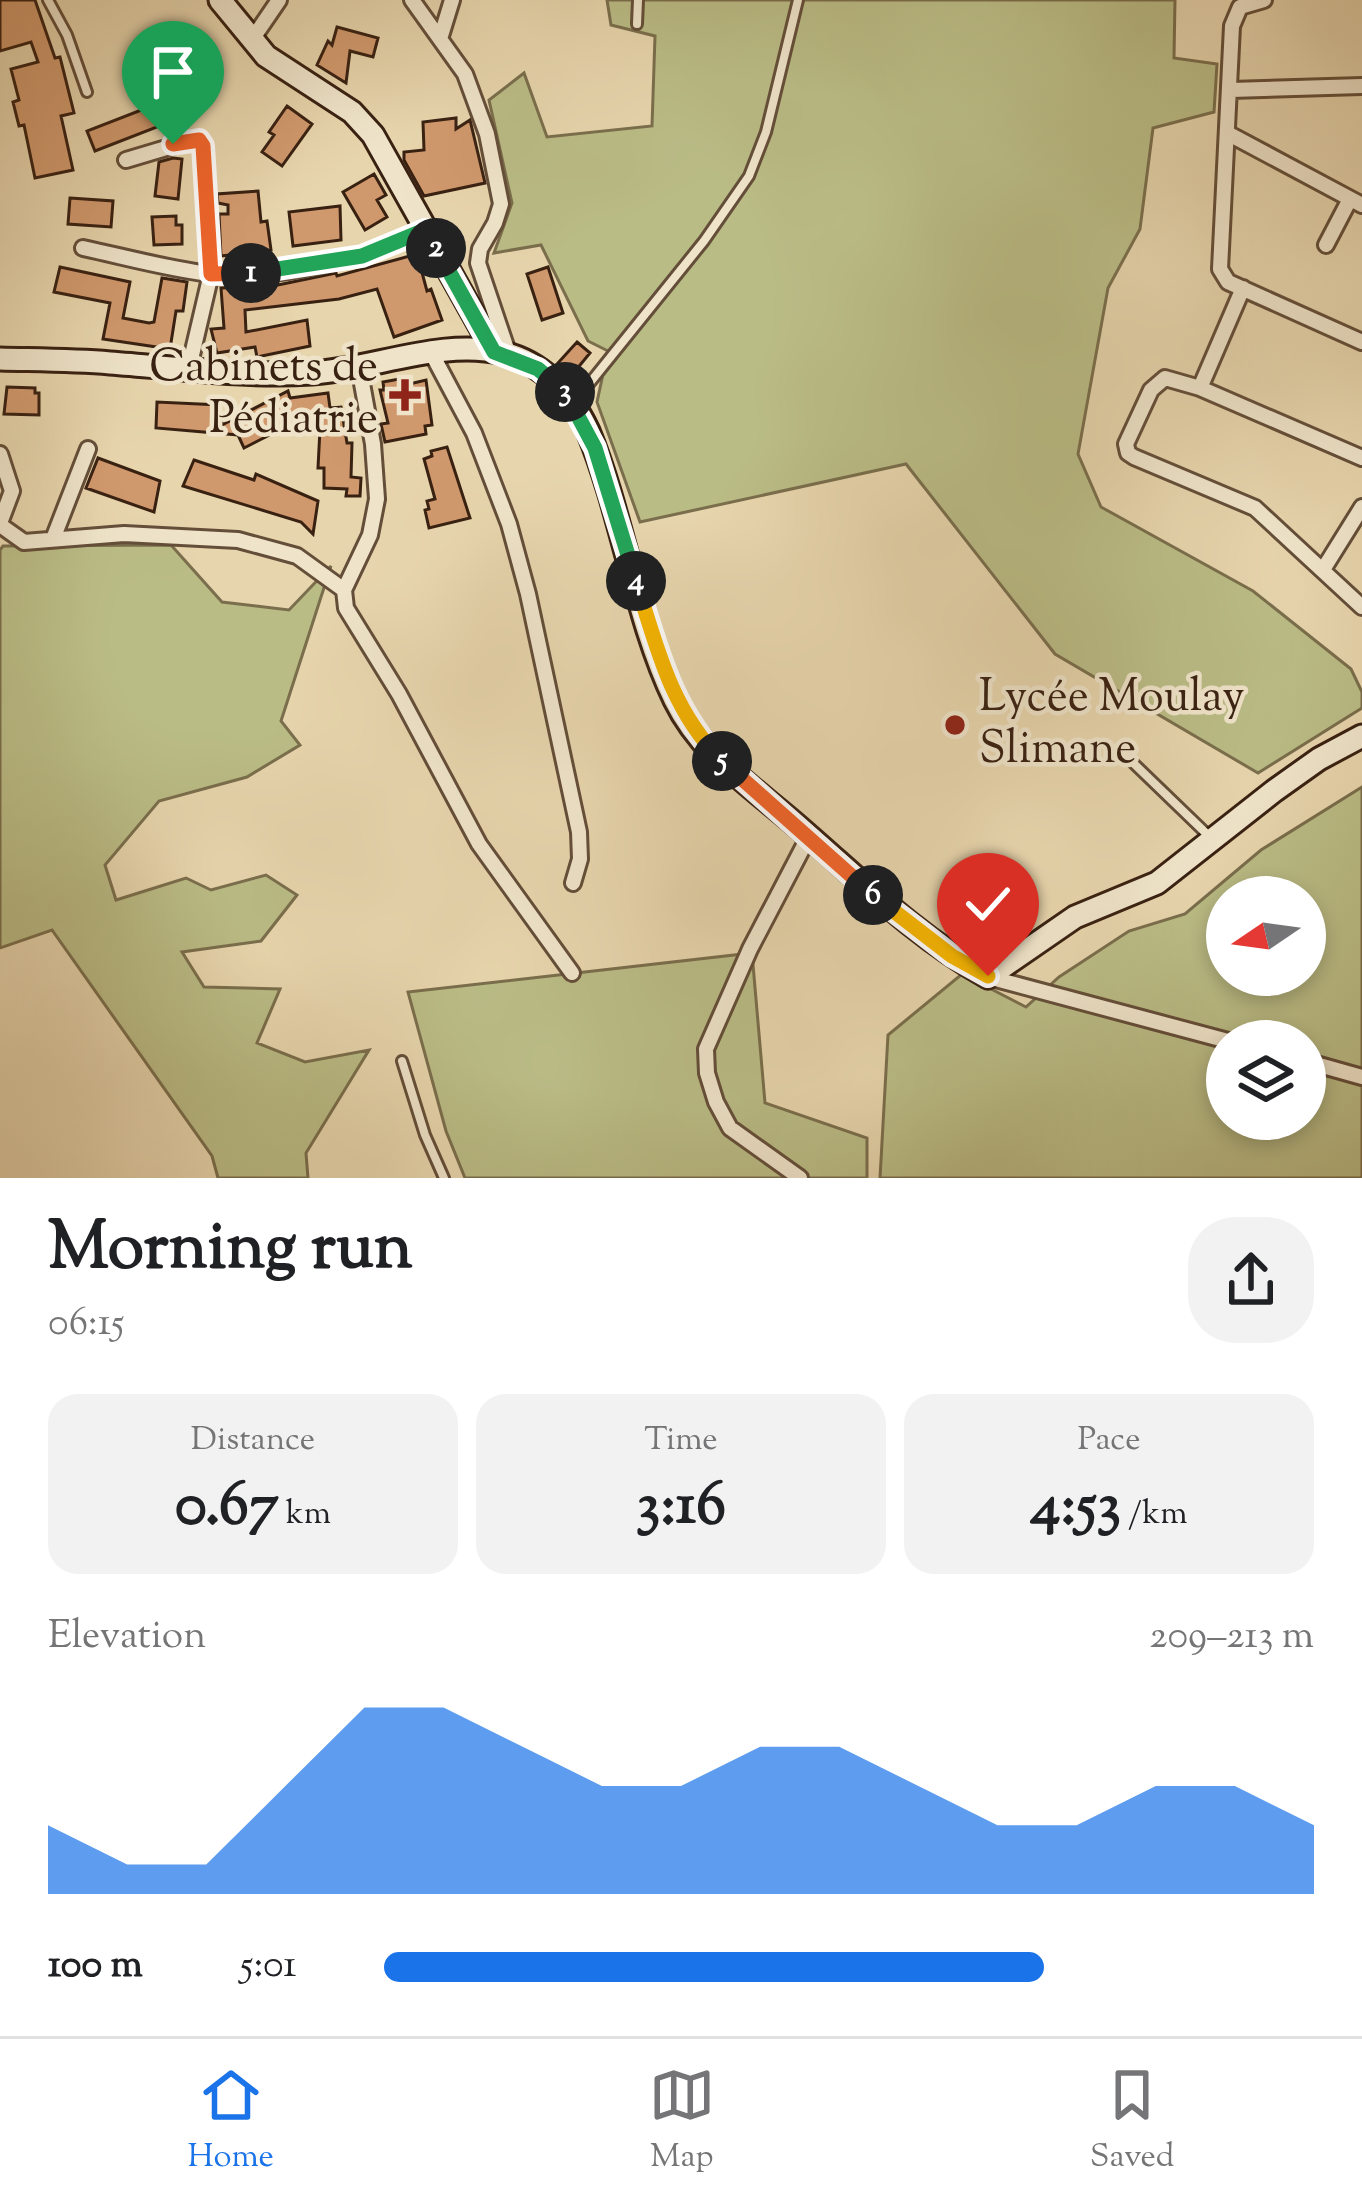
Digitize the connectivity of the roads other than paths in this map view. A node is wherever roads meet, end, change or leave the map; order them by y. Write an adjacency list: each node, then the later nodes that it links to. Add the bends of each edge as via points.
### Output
1 (48, 0): 14 (lane)
2 (220, 0): 11 (street)
3 (279, 0): 11 (street)
4 (412, 0): 10 (street)
5 (452, 0): 10 (street)
6 (638, 0): 9 (lane)
7 (798, 0): 30 (lane, via 749,176)
8 (1264, 0): 13 (street, via 1244,4 1234,18)
9 (637, 24)
10 (440, 39): 24 (street, via 476,97 499,182 500,210 478,263)
11 (251, 41): 18 (street, via 368,128)
12 (1362, 86): 13 (street)
13 (1231, 90): 15 (street)
14 (87, 92)
15 (1229, 134): 17 (street); 22 (street, via 1220,269)
16 (126, 160): 21 (street, via 202,143)
17 (1356, 202): 19 (street)
18 (425, 230): 21 (street, via 348,260); 24 (street)
19 (1326, 245)
20 (83, 248): 21 (street)
21 (211, 274): 28 (street)
22 (1243, 289): 23 (street); 29 (street)
23 (1362, 342)
24 (501, 353): 25 (street); 30 (street, via 538,369)
25 (432, 354): 27 (street); 44 (street, via 485,458 523,569 579,832)
26 (0, 358): 28 (street)
27 (358, 367): 28 (street); 38 (street, via 376,512)
28 (188, 372)
29 (1200, 388): 33 (street); 37 (street, via 1157,382 1127,453 1246,502)
30 (574, 403): 42 (street, via 683,715)
31 (88, 449): 36 (street)
32 (0, 454): 35 (street, via 12,487)
33 (1362, 458)
34 (1362, 507): 37 (street)
35 (0, 524): 36 (street, via 24,542)
36 (53, 539): 38 (street, via 238,540 296,556)
37 (1324, 568): 39 (street)
38 (344, 590): 45 (street, via 465,821)
39 (1362, 607)
40 (1362, 736): 43 (street)
41 (1127, 757): 43 (lane)
42 (809, 836): 46 (street, via 907,924); 52 (street, via 706,1049 711,1088 730,1127)
43 (1212, 838): 46 (street, via 1157,883 1075,916)
44 (573, 883)
45 (572, 973)
46 (988, 976): 47 (street)
47 (1206, 1035)
48 (402, 1060): 51 (lane)
49 (1326, 1067): 50 (street)
50 (1362, 1077)
51 (444, 1178)
52 (800, 1178)

